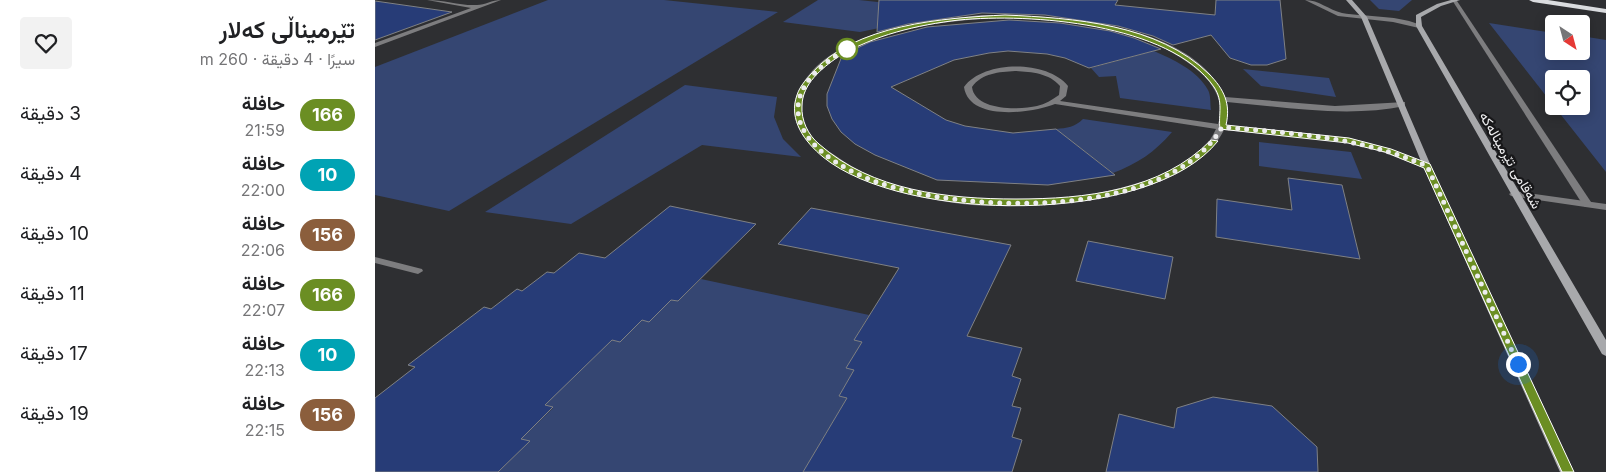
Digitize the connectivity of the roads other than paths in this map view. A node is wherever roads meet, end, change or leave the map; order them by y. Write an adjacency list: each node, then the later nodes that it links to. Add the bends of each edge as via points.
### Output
1 (430, 0): 7 (street)
2 (499, 0): 7 (street)
3 (1308, 0): 9 (street, via 1330,11)
4 (1349, 0): 9 (main road)
5 (1455, 0): 10 (main road, via 1418,16); 18 (street)
6 (1533, 0): 8 (highway)
7 (478, 7): 11 (street)
8 (1606, 11)
9 (1364, 17): 10 (street); 14 (main road)
10 (1419, 26): 17 (main road, شەقامی تێرمینالەکە)
11 (375, 45)
12 (1223, 99): 14 (street, via 1336,108); 15 (street); 15 (street, via 1217,86 1194,63 1141,37 1068,20 982,17 913,26 845,50 822,64 803,88 798,101 798,114 812,143 849,169 906,190 978,202 1056,202 1127,190 1182,168 1201,155)
13 (1055, 102): 13 (street, via 1027,110 1002,109 976,100 969,94 968,87 976,78 993,71 1029,70 1049,75 1062,83 1064,93); 15 (street)
14 (1402, 104): 16 (main road)
15 (1222, 127): 16 (street, via 1349,140)
16 (1427, 166): 23 (main road)
17 (1514, 194): 18 (street); 22 (main road, شەقامی تێرمینالەکە)
18 (1588, 205): 19 (street)
19 (1606, 207)
20 (375, 260): 21 (street)
21 (418, 270)
22 (1606, 351)
23 (1567, 472)

